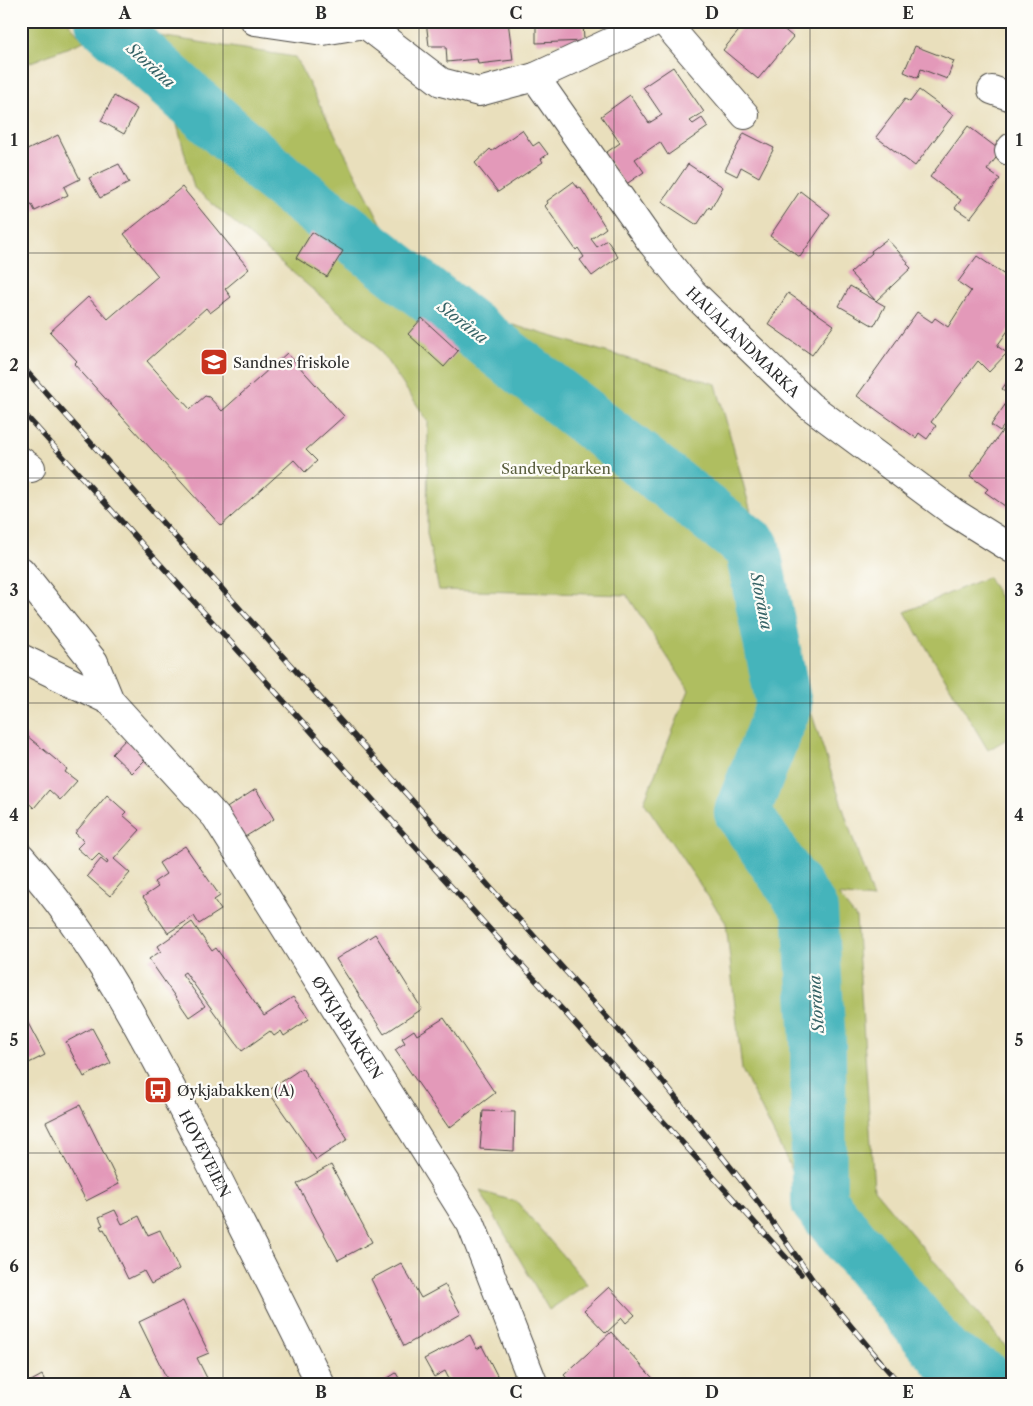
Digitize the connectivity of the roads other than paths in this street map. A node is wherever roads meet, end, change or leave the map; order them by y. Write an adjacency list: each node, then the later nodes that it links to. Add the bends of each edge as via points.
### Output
1 (255, 21): 4 (street, via 323,31)
2 (656, 21): 5 (street)
3 (664, 21): 6 (street)
4 (366, 23): 5 (street, via 441,82 479,92)
5 (535, 77): 7 (street, HAUALANDMARKA, via 651,242 692,292 810,406 953,512)
6 (745, 115)
7 (1012, 549)
8 (21, 571): 10 (street, ØYKJABAKKEN, via 94,662)
9 (21, 658): 10 (street, ØYKJABAKKEN)
10 (110, 701): 13 (street, ØYKJABAKKEN, via 216,817 471,1224)
11 (21, 857): 12 (street, HOVEVEIEN, via 84,939 130,1010)
12 (321, 1385)
13 (534, 1385)

